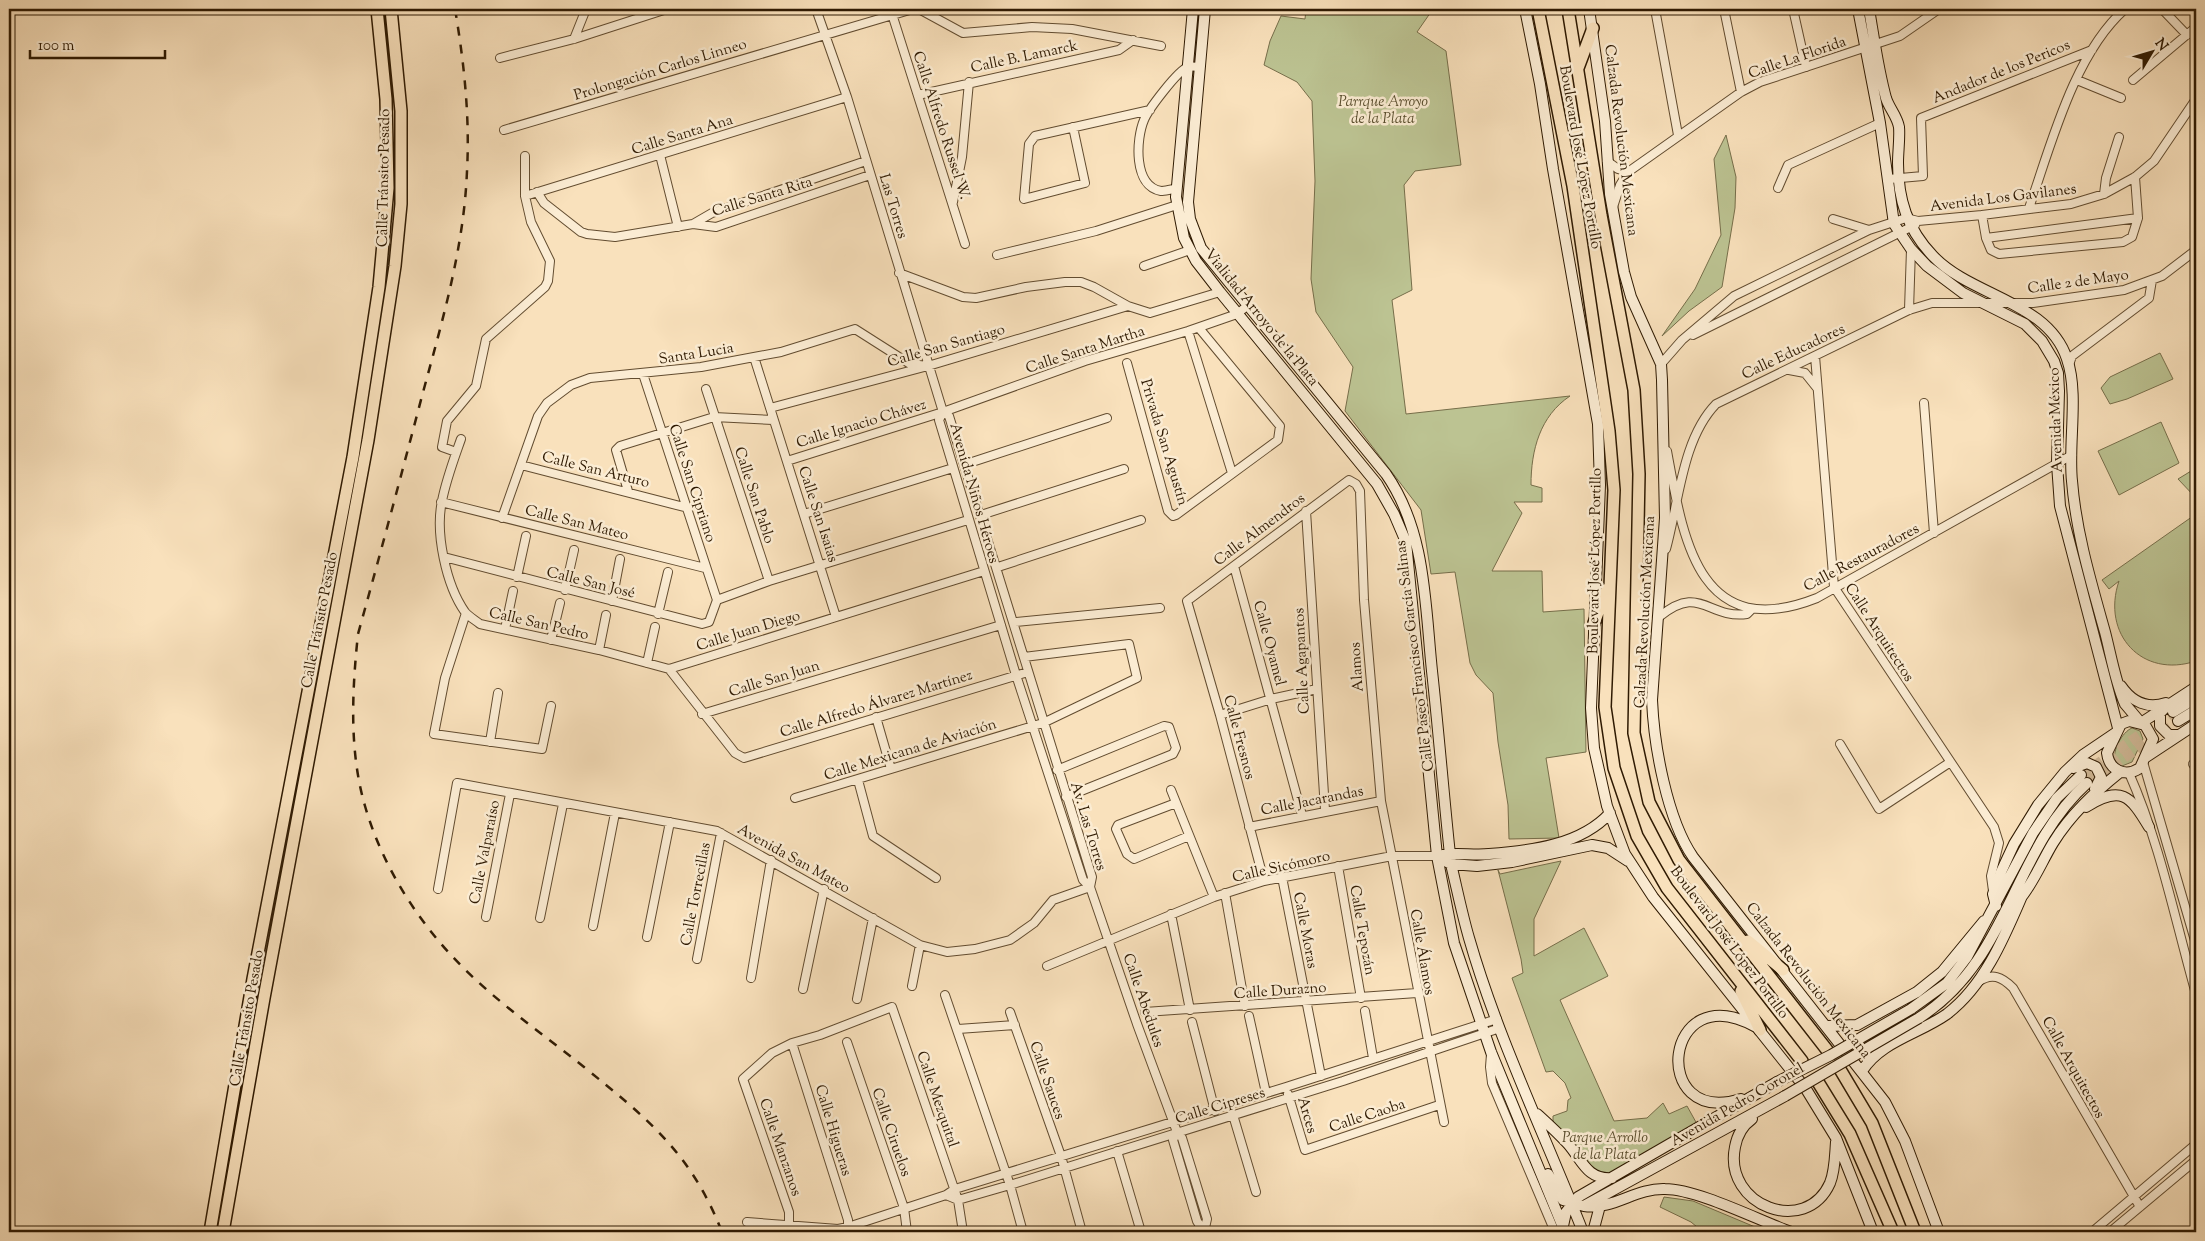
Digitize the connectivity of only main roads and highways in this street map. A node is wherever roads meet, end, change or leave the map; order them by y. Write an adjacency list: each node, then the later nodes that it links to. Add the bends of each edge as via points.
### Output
1 (377, 9): 17 (main road, Calle Tránsito Pesado, via 386,99 388,188 379,287 353,457 253,979)
2 (391, 9): 18 (main road, Calle Tránsito Pesado, via 401,111 401,204 395,266 368,440)
3 (1538, 9): 7 (main road, Boulevard José López Portillo, via 1573,186 1609,431 1614,490)
4 (1568, 9): 6 (main road, Boulevard José López Portillo)
5 (1592, 28): 6 (main road)
6 (1578, 70): 9 (main road, Boulevard José López Portillo, via 1634,390 1639,474 1634,733 1649,802 1679,860)
7 (1612, 578): 8 (main road); 10 (main road, Boulevard José López Portillo, via 1605,707 1614,768 1637,836 1667,888)
8 (1594, 623)
9 (1720, 915): 11 (main road); 13 (main road, Boulevard José López Portillo)
10 (1730, 970): 12 (main road); 14 (main road, Boulevard José López Portillo)
11 (1783, 970)
12 (1760, 1030)
13 (1827, 1050)
14 (1802, 1061)
15 (1841, 1071): 20 (main road, via 1872,1123)
16 (1818, 1082): 19 (main road, via 1850,1134)
17 (210, 1232)
18 (223, 1232)
19 (1893, 1232)
20 (1915, 1232)

